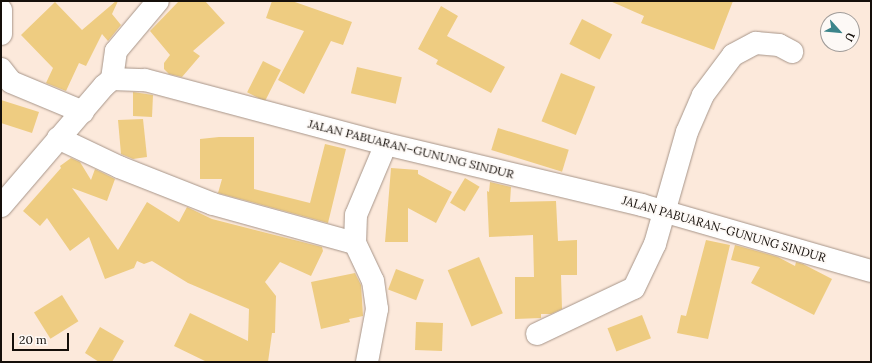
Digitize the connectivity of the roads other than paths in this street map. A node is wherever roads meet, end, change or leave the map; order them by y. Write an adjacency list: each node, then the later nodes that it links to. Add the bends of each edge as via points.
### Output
1 (158, 1): 6 (street, via 116,51)
2 (1, 10): 3 (street)
3 (1, 34)
4 (792, 52): 11 (street, via 779,45 756,43 732,55 703,95 687,132)
5 (1, 69): 7 (street, via 11,82)
6 (112, 79): 7 (street); 9 (street, JALAN PABUARAN–GUNUNG SINDUR, via 145,80)
7 (83, 112): 8 (street)
8 (58, 138): 10 (street); 12 (street, via 119,168 213,204)
9 (386, 144): 11 (street, JALAN PABUARAN–GUNUNG SINDUR); 12 (street, via 356,215)
10 (1, 206)
11 (663, 211): 13 (street, JALAN PABUARAN–GUNUNG SINDUR); 14 (street, via 655,244 634,288)
12 (355, 243): 15 (street, via 373,281 377,309)
13 (871, 271)
14 (538, 334)
15 (367, 362)

